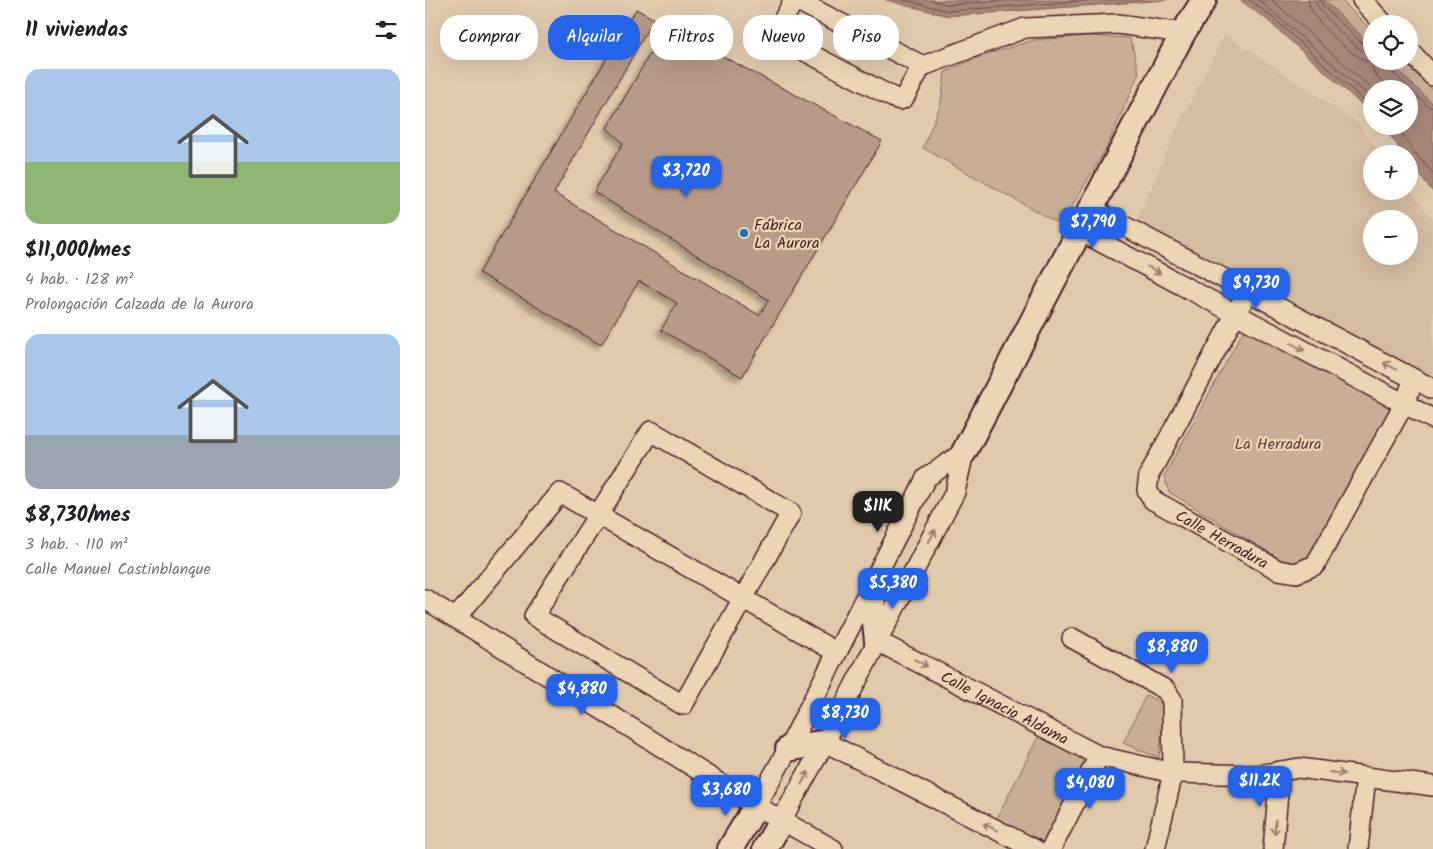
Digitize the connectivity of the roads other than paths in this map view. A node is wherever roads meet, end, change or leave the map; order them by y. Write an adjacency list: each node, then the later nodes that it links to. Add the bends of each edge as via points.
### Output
1 (1204, 0): 4 (main road)
2 (1362, 0): 3 (street)
3 (1376, 15)
4 (1185, 29): 6 (street, via 1118,24 1025,28); 8 (main road)
5 (1418, 60): 7 (street)
6 (920, 67): 6 (street, via 900,100 778,37 778,29 792,4 801,2)
7 (1433, 76)
8 (1092, 209): 9 (main road); 10 (street)
9 (1081, 231): 11 (street, one-way to 11); 16 (main road)
10 (1247, 291): 11 (street, Calle Herradura); 12 (street, one-way to 10)
11 (1235, 314): 14 (street, one-way to 14); 14 (street, Calle Herradura, via 1149,475 1147,490 1153,500 1278,570 1296,573 1315,565)
12 (1414, 379): 13 (street); 14 (street, Calle Herradura)
13 (1433, 389)
14 (1404, 404): 15 (street)
15 (1433, 420)
16 (964, 452): 18 (street, via 926,478); 23 (street, one-way to 16, via 955,492)
17 (598, 515): 20 (street); 20 (street, via 651,431 791,513); 20 (street, via 534,616 683,705); 21 (street, via 560,493)
18 (871, 584): 23 (main road); 24 (street)
19 (425, 599): 21 (street)
20 (744, 599): 24 (street)
21 (456, 618): 32 (street)
22 (1072, 638): 29 (street, via 1166,690 1172,700)
23 (877, 641): 25 (street); 27 (street, Calle Ignacio Aldama, one-way to 27)
24 (836, 652): 26 (street)
25 (825, 742): 26 (main road); 33 (street, one-way to 25); 38 (street, one-way to 25)
26 (788, 750): 32 (street)
27 (1099, 756): 29 (street, Calle Ignacio Aldama); 39 (street)
28 (1280, 771): 29 (street, Calle Ignacio Aldama, via 1257,775); 30 (street, Calle Ignacio Aldama, one-way to 30, via 1299,768); 41 (street, one-way to 41)
29 (1173, 773): 40 (street)
30 (1366, 777): 31 (street, Calle Ignacio Aldama); 42 (street)
31 (1433, 786)
32 (756, 806): 33 (street); 34 (main road); 35 (main road, via 758,822)
33 (781, 821): 36 (main road); 37 (street)
34 (730, 849)
35 (745, 849)
36 (765, 849)
37 (833, 849)
38 (1034, 849)
39 (1051, 849)
40 (1155, 849)
41 (1273, 849)
42 (1358, 849)

